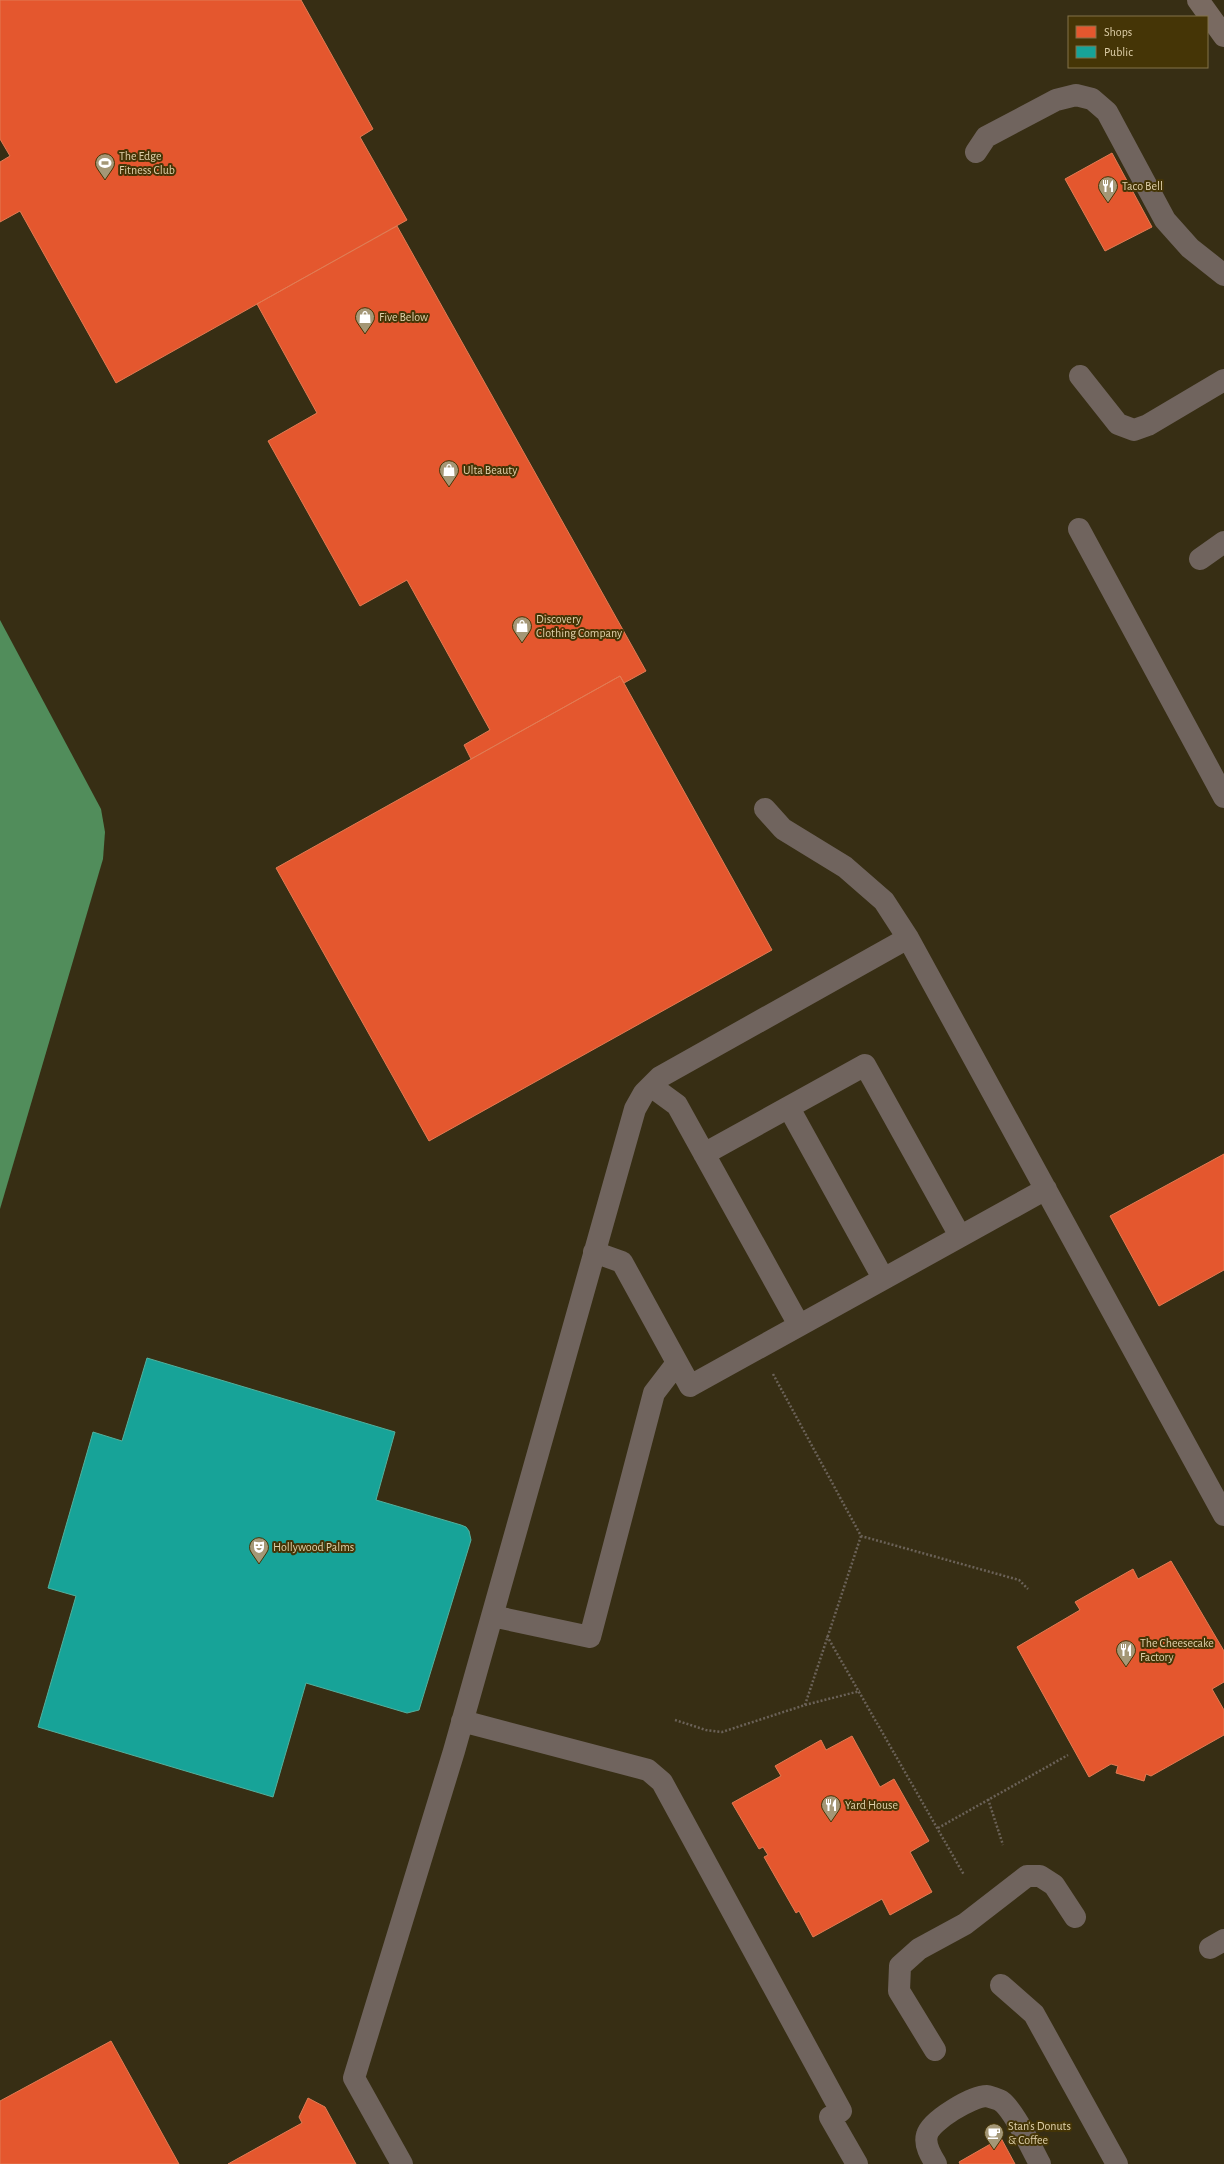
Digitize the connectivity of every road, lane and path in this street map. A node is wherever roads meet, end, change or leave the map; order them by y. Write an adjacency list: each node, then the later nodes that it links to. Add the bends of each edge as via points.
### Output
1 (1198, 0): 2 (main road)
2 (1224, 36)
3 (976, 152): 4 (lane, via 986,137 1056,100 1076,95 1092,99 1107,112 1166,220 1190,248)
4 (1224, 275)
5 (1080, 376): 6 (lane, via 1118,424 1134,430 1148,425)
6 (1224, 380)
7 (1079, 529): 10 (lane)
8 (1224, 542): 9 (lane)
9 (1200, 559)
10 (1224, 797)
11 (765, 809): 12 (lane, via 782,829 845,867 884,901)
12 (908, 938): 13 (lane, via 660,1077); 16 (lane)
13 (651, 1086): 15 (lane, via 677,1105); 18 (lane, via 635,1109)
14 (789, 1108): 15 (lane); 17 (lane, via 865,1065); 19 (lane)
15 (704, 1154): 20 (lane)
16 (1046, 1189): 17 (lane); 23 (lane)
17 (960, 1236): 19 (lane)
18 (594, 1252): 21 (lane, via 622,1262); 26 (lane)
19 (883, 1278): 20 (lane)
20 (799, 1325): 21 (lane, via 690,1386)
21 (677, 1363): 26 (lane, via 654,1393 590,1638)
22 (770, 1369): 24 (path)
23 (1224, 1514)
24 (861, 1536): 25 (path, via 1019,1580); 27 (path)
25 (1028, 1589)
26 (492, 1616): 31 (lane)
27 (827, 1636): 28 (path); 29 (path)
28 (860, 1691): 29 (path); 34 (path)
29 (805, 1705): 30 (path, via 722,1732 706,1730)
30 (675, 1720)
31 (462, 1721): 40 (lane, via 354,2078); 41 (lane, via 648,1770 662,1782 836,2114)
32 (1068, 1755): 33 (path)
33 (988, 1799): 34 (path); 35 (path)
34 (938, 1828): 36 (path)
35 (1003, 1845)
36 (964, 1875)
37 (1075, 1917): 39 (lane, via 1054,1885 1040,1876 1027,1876 965,1924 919,1949 900,1966 899,1990)
38 (1001, 1986): 44 (lane, via 1034,2014)
39 (935, 2050)
40 (402, 2164)
41 (857, 2164)
42 (936, 2164): 43 (lane, via 929,2152 926,2136 930,2126 967,2103 986,2096 1002,2102 1013,2115)
43 (1040, 2164)
44 (1117, 2164)

